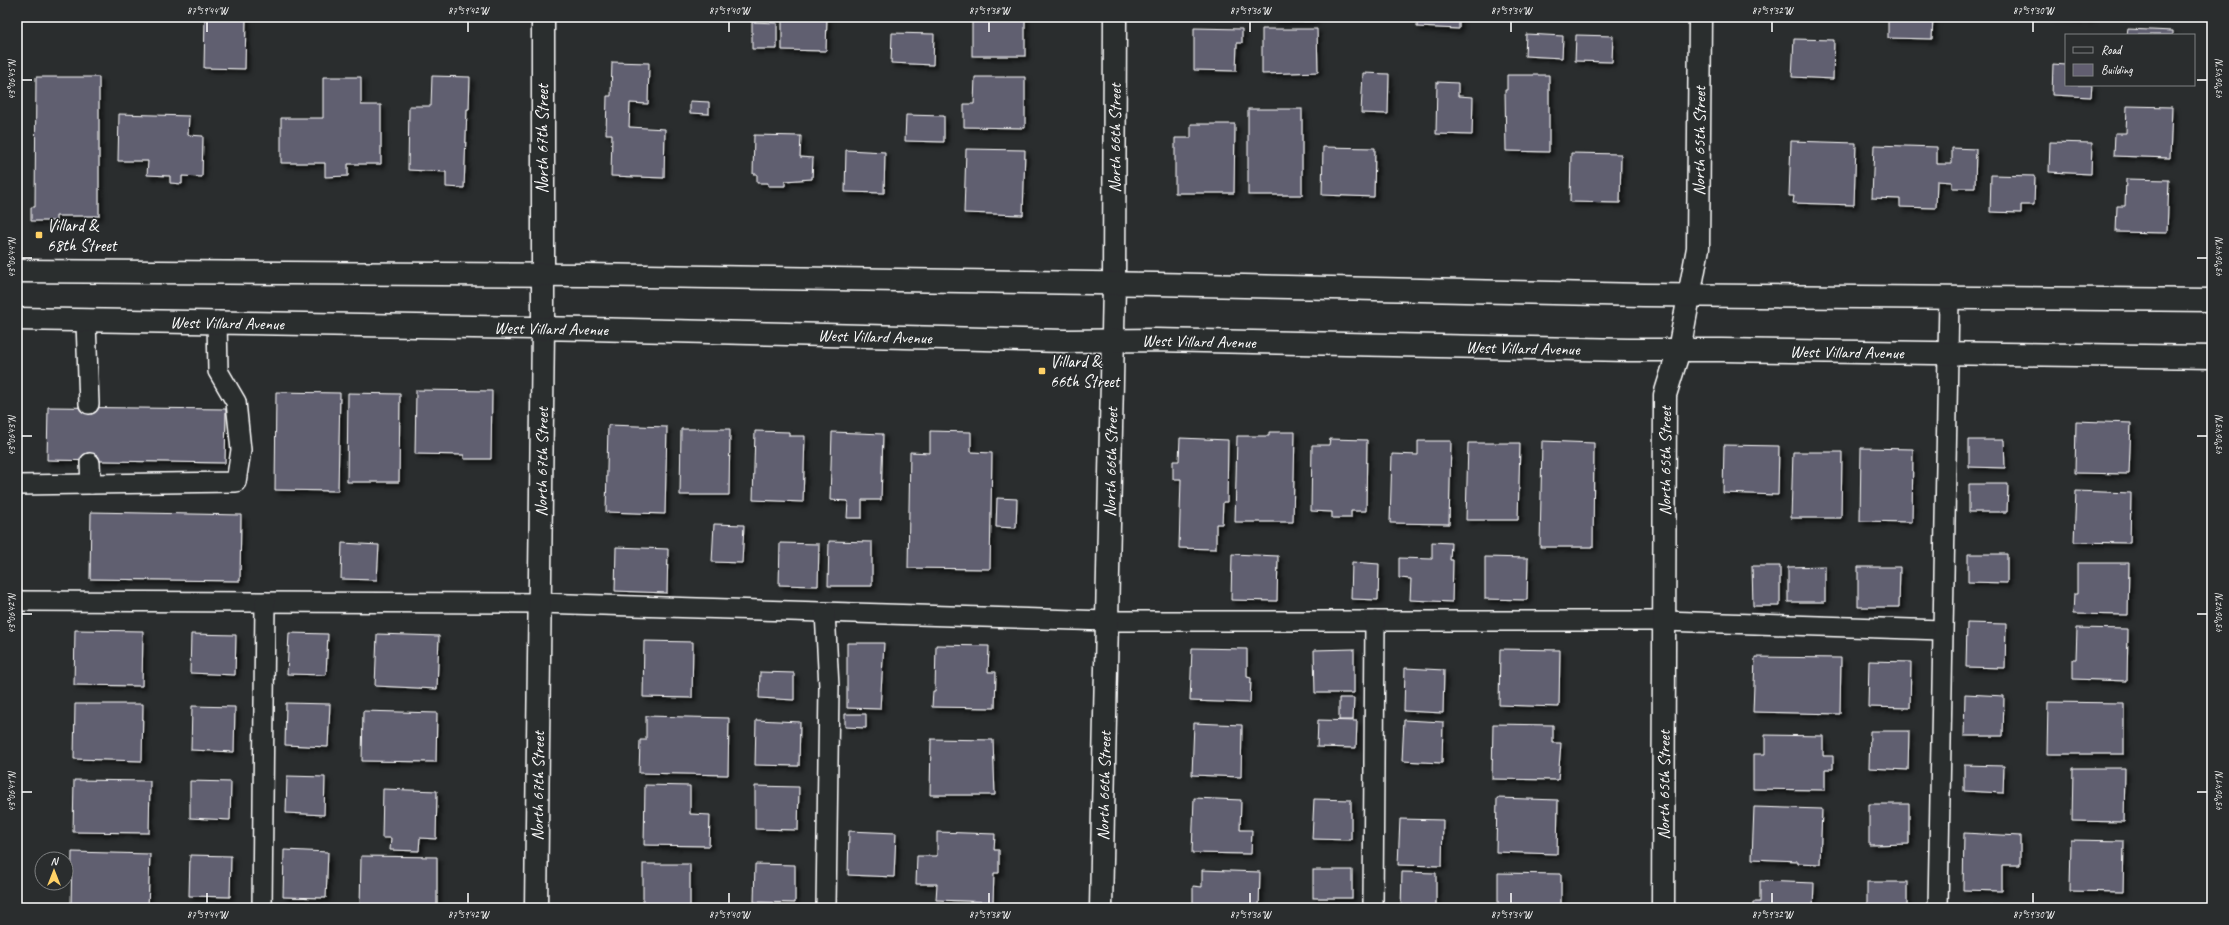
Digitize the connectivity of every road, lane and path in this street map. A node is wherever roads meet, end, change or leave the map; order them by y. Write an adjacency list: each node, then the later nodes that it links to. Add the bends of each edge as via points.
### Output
1 (543, 17): 5 (street, North 67th Street)
2 (1115, 17): 6 (street, North 66th Street)
3 (1700, 17): 7 (street, North 65th Street, via 1698,248)
4 (17, 271): 5 (street)
5 (542, 275): 6 (street); 13 (street, North 67th Street)
6 (1114, 284): 7 (street); 14 (street, North 66th Street)
7 (1690, 296): 8 (street); 15 (street, North 65th Street)
8 (1949, 298): 9 (street); 16 (lane)
9 (2212, 300)
10 (17, 319): 12 (street, West Villard Avenue)
11 (217, 321): 12 (street, West Villard Avenue); 13 (street, West Villard Avenue); 20 (lane, via 218,371 236,402 241,450 236,482)
12 (86, 322): 18 (lane)
13 (543, 328): 14 (street, West Villard Avenue); 24 (street, North 67th Street)
14 (1112, 340): 15 (street, West Villard Avenue); 26 (street, North 66th Street)
15 (1679, 350): 16 (street, West Villard Avenue); 28 (street, North 65th Street, via 1665,395)
16 (1947, 354): 17 (street, West Villard Avenue); 29 (lane)
17 (2212, 357)
18 (89, 404)
19 (90, 463): 20 (lane)
20 (90, 484): 21 (lane)
21 (17, 485)
22 (17, 601): 23 (lane)
23 (265, 602): 24 (lane); 30 (lane)
24 (538, 603): 25 (lane); 31 (street, North 67th Street)
25 (825, 612): 26 (lane); 32 (lane, via 829,687)
26 (1107, 621): 27 (lane); 33 (street, North 66th Street)
27 (1375, 621): 28 (lane); 34 (lane)
28 (1664, 621): 29 (lane); 35 (street, North 65th Street)
29 (1942, 630): 36 (lane)
30 (262, 908)
31 (536, 908)
32 (826, 908)
33 (1101, 908)
34 (1373, 908)
35 (1663, 908)
36 (1938, 908)

